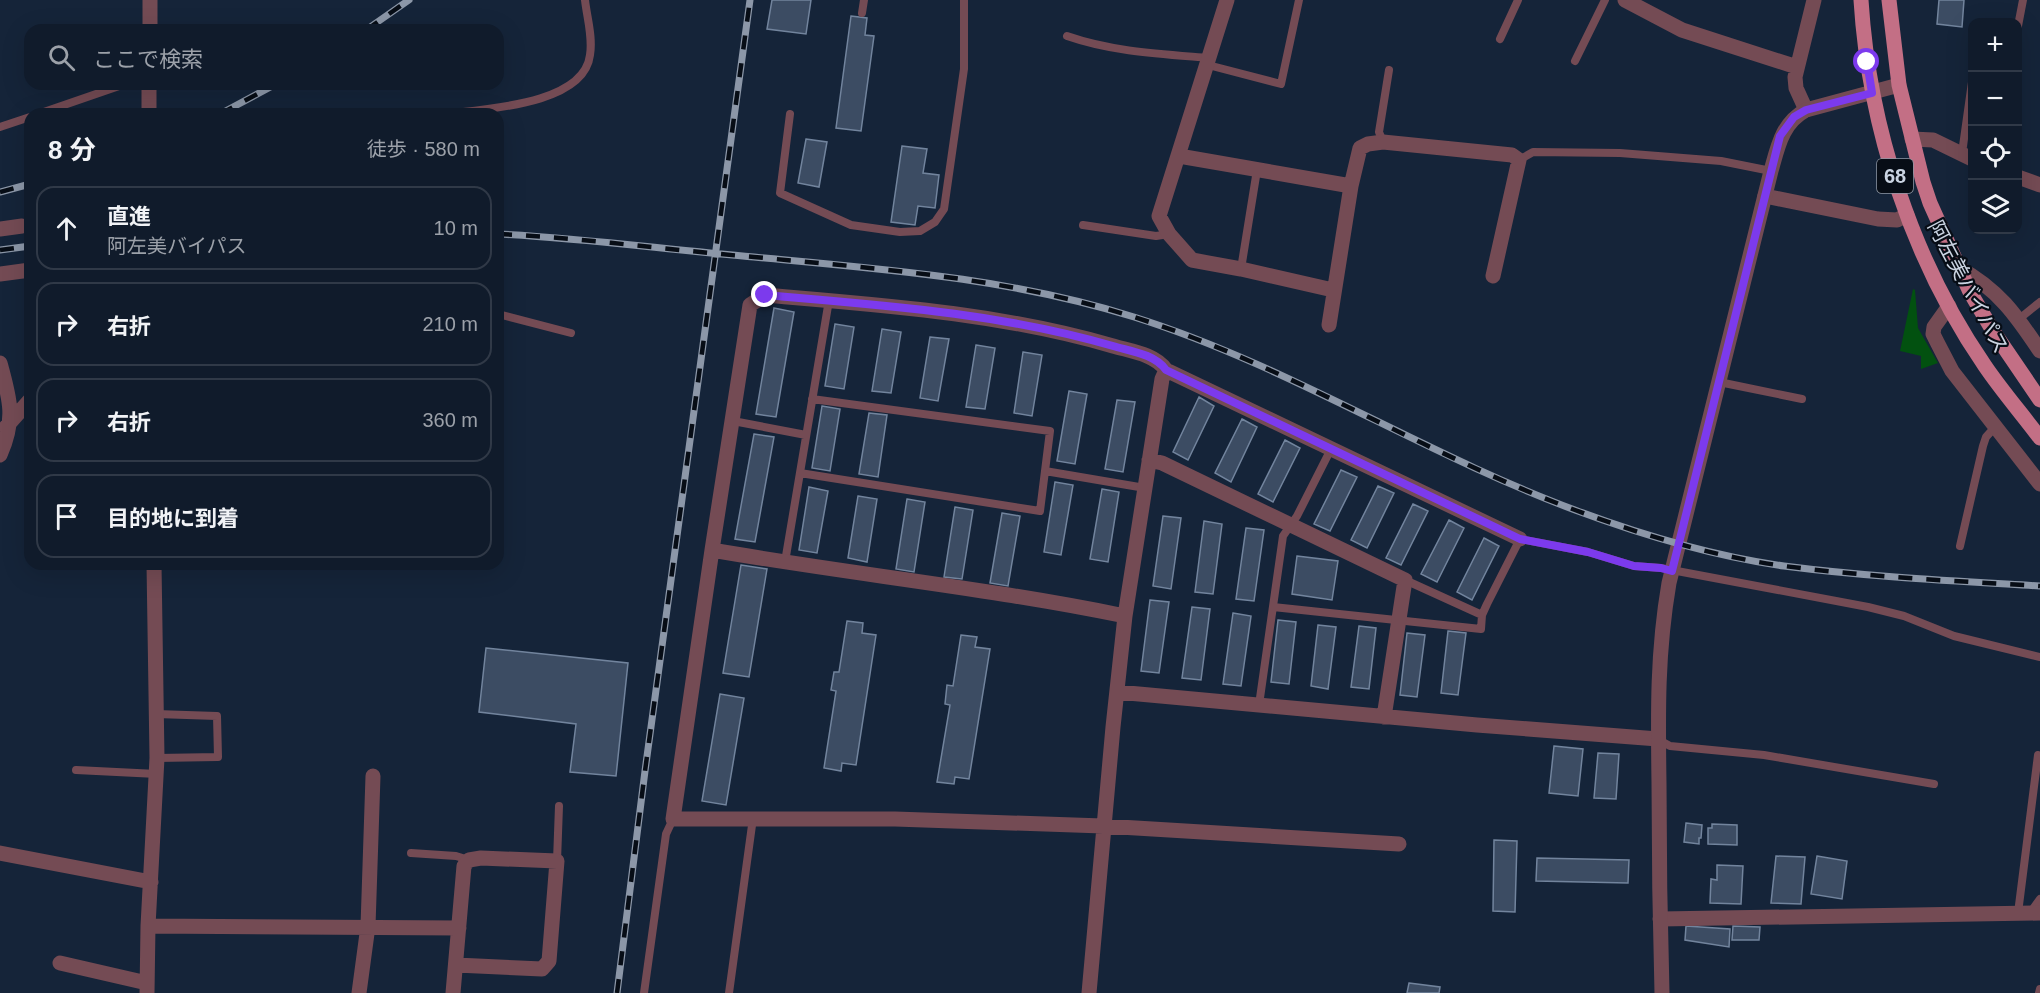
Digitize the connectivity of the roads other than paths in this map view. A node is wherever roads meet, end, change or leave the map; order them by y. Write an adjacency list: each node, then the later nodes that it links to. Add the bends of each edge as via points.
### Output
1 (150, 0): 16 (street)
2 (585, 0): 29 (lane, via 591,57 582,75 574,84 526,103)
3 (864, 0): 14 (lane)
4 (964, 0): 31 (lane, via 964,69 944,208 935,222 920,231 900,232 851,225 780,193)
5 (1227, 0): 20 (street)
6 (1299, 0): 20 (lane, via 1281,84)
7 (1518, 0): 18 (lane)
8 (1605, 0): 19 (lane)
9 (1625, 0): 21 (street, via 1682,30)
10 (1814, 0): 21 (street)
11 (1861, 0): 26 (main road, 阿左美バイパス / 68)
12 (1889, 0): 23 (main road, 阿左美バイパス / 68)
13 (2023, 0): 15 (lane)
14 (862, 13)
15 (2020, 18)
16 (150, 24)
17 (1067, 36): 20 (lane, via 1113,49)
18 (1500, 39)
19 (1575, 61)
20 (1209, 62): 37 (street)
21 (1797, 67): 30 (street, via 1797,88)
22 (1389, 70): 36 (lane, via 1379,132)
23 (1899, 85): 26 (street); 35 (main road, 阿左美バイパス / 68)
24 (108, 90): 27 (lane)
25 (149, 90): 28 (street)
26 (1872, 93): 30 (street); 46 (main road, 阿左美バイパス / 68)
27 (55, 108)
28 (149, 108)
29 (489, 108)
30 (1806, 110): 41 (street, via 1794,117 1780,136)
31 (790, 114)
32 (24, 119): 34 (lane)
33 (1969, 126): 38 (lane)
34 (0, 127)
35 (1912, 139): 38 (street, via 1933,140); 52 (main road, 阿左美バイパス / 68, via 1930,203)
36 (1383, 142): 39 (street, via 1512,155); 44 (street, via 1360,148)
37 (1179, 156): 40 (street); 50 (street, via 1159,216)
38 (1967, 156)
39 (1520, 160): 41 (lane, via 1533,152 1620,153 1721,161); 55 (street)
40 (1257, 170): 44 (street); 51 (lane)
41 (1771, 171): 45 (street)
42 (2022, 178): 43 (street)
43 (2040, 185)
44 (1351, 186): 56 (street)
45 (1765, 196): 46 (street, via 1878,219 1898,220); 67 (street)
46 (1907, 215): 59 (main road, 阿左美バイパス / 68)
47 (1083, 225): 50 (lane, via 1156,236)
48 (24, 226): 49 (street)
49 (0, 229)
50 (1169, 234): 51 (street, via 1192,260)
51 (1241, 268): 56 (street)
52 (1959, 268): 61 (street, via 1995,292); 70 (main road, 阿左美バイパス / 68, via 1993,331)
53 (24, 271): 54 (street)
54 (0, 274)
55 (1493, 276)
56 (1333, 290): 62 (street)
57 (829, 300): 66 (street, via 964,314 1081,336 1151,358); 68 (lane); 72 (street, via 765,295 750,304)
58 (2040, 302): 61 (lane)
59 (1949, 306): 73 (street, via 1933,334 1952,370); 76 (main road, 阿左美バイパス / 68, via 1985,366)
60 (504, 316): 63 (lane)
61 (2019, 319): 64 (street)
62 (1329, 325)
63 (571, 333)
64 (2040, 351)
65 (0, 363): 74 (street, via 6,384)
66 (1166, 370): 77 (street); 79 (street)
67 (1719, 382): 69 (lane); 90 (street)
68 (812, 399): 75 (lane); 80 (lane, via 1050,432)
69 (1802, 399)
70 (2040, 400)
71 (24, 406): 74 (street)
72 (733, 421): 75 (lane); 87 (street)
73 (1996, 426): 82 (street); 86 (lane, via 1983,446)
74 (5, 427): 78 (street)
75 (806, 435): 81 (lane)
76 (2040, 438)
77 (1331, 449): 84 (lane); 85 (street)
78 (0, 454)
79 (1149, 460): 83 (street); 84 (street)
80 (1045, 471): 81 (lane, via 1040,511); 83 (lane)
81 (800, 473): 88 (lane)
82 (2040, 484)
83 (1145, 488): 94 (street)
84 (1291, 525): 91 (street); 92 (lane, via 1283,536)
85 (1520, 539): 90 (lane); 93 (lane)
86 (1960, 546)
87 (711, 550): 88 (street); 111 (street)
88 (785, 563): 94 (street, via 1049,600)
89 (154, 570): 99 (street)
90 (1672, 571): 96 (lane, via 1868,607 1954,636); 101 (street, via 1660,652)
91 (1405, 580): 93 (lane); 95 (street)
92 (1273, 607): 95 (lane); 98 (lane)
93 (1482, 615): 95 (lane, via 1481,629)
94 (1125, 616): 97 (street)
95 (1399, 619): 100 (street)
96 (2040, 657)
97 (1117, 692): 98 (street); 112 (street)
98 (1259, 705): 100 (street)
99 (156, 714): 103 (street); 103 (lane, via 217,716 218,747 218,757)
100 (1384, 717): 101 (street)
101 (1658, 739): 107 (lane, via 1670,746 1764,755); 121 (street)
102 (2038, 755): 108 (lane)
103 (157, 758): 105 (street)
104 (75, 770): 105 (lane)
105 (156, 774): 118 (street)
106 (373, 776): 123 (street)
107 (1934, 784)
108 (2037, 787): 120 (lane)
109 (559, 806): 117 (lane)
110 (753, 818): 111 (street); 112 (street); 131 (lane)
111 (673, 819): 130 (lane, via 666,834)
112 (1103, 826): 113 (street); 132 (street)
113 (1399, 844)
114 (0, 853): 118 (street)
115 (411, 853): 116 (lane)
116 (469, 860): 117 (street); 124 (street, via 464,866)
117 (557, 861): 126 (street, via 549,962 542,969 530,970)
118 (151, 882): 122 (street)
119 (2040, 899): 120 (lane)
120 (2030, 913): 121 (street)
121 (1660, 919): 133 (street)
122 (148, 926): 123 (street); 127 (street)
123 (368, 926): 124 (street); 128 (street)
124 (459, 928): 126 (street)
125 (60, 963): 127 (street)
126 (456, 966): 129 (street)
127 (147, 988)
128 (359, 993)
129 (453, 993)
130 (644, 993)
131 (729, 993)
132 (1089, 993)
133 (1662, 993)

